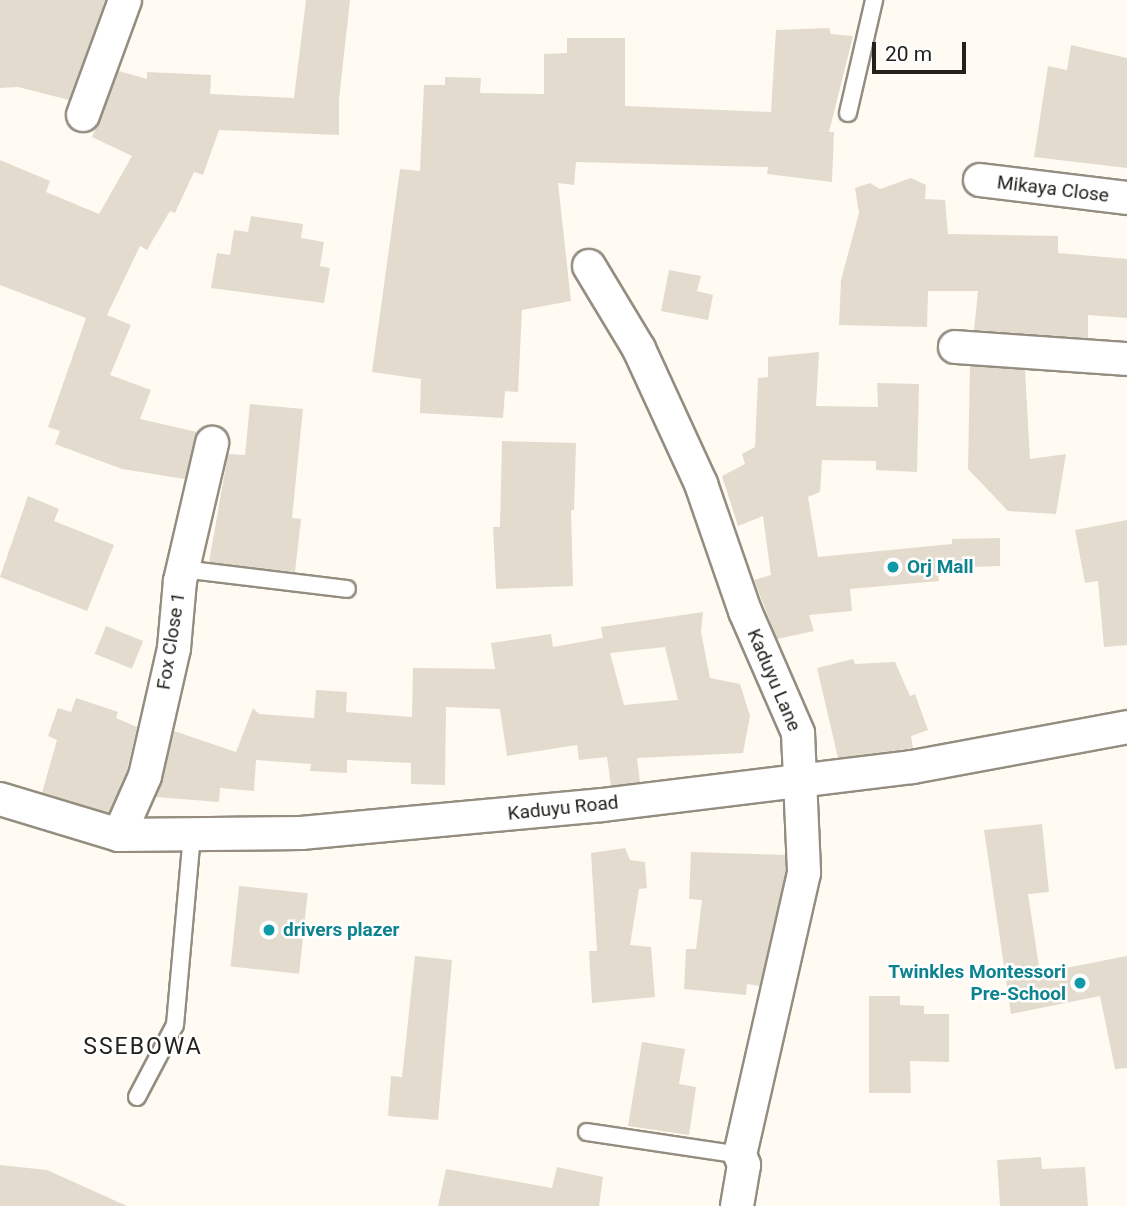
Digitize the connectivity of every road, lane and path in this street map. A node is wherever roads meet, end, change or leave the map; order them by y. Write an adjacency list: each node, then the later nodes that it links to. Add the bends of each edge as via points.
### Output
1 (125, 0): 4 (street)
2 (874, 0): 3 (lane)
3 (848, 113)
4 (83, 115)
5 (980, 180): 6 (street, Mikaya Close)
6 (1127, 198)
7 (589, 266): 14 (street, Kaduyu Lane, via 639,349 701,484 745,611 798,733)
8 (955, 347): 9 (street)
9 (1127, 359)
10 (212, 443): 11 (street, Fox Close 1)
11 (183, 569): 12 (lane); 17 (street, Fox Close 1, via 174,648 145,776)
12 (347, 589)
13 (1127, 727): 14 (street, Kaduyu Road, via 912,768)
14 (800, 781): 16 (street, Kaduyu Road, via 301,833); 20 (street, Kaduyu Lane, via 804,873)
15 (0, 799): 17 (street, Kaduyu Road)
16 (192, 834): 17 (street, Kaduyu Road); 18 (lane, via 175,1025)
17 (119, 835)
18 (137, 1097)
19 (587, 1132): 20 (lane)
20 (740, 1155): 21 (street, Kaduyu Lane, via 744,1165)
21 (737, 1206)

